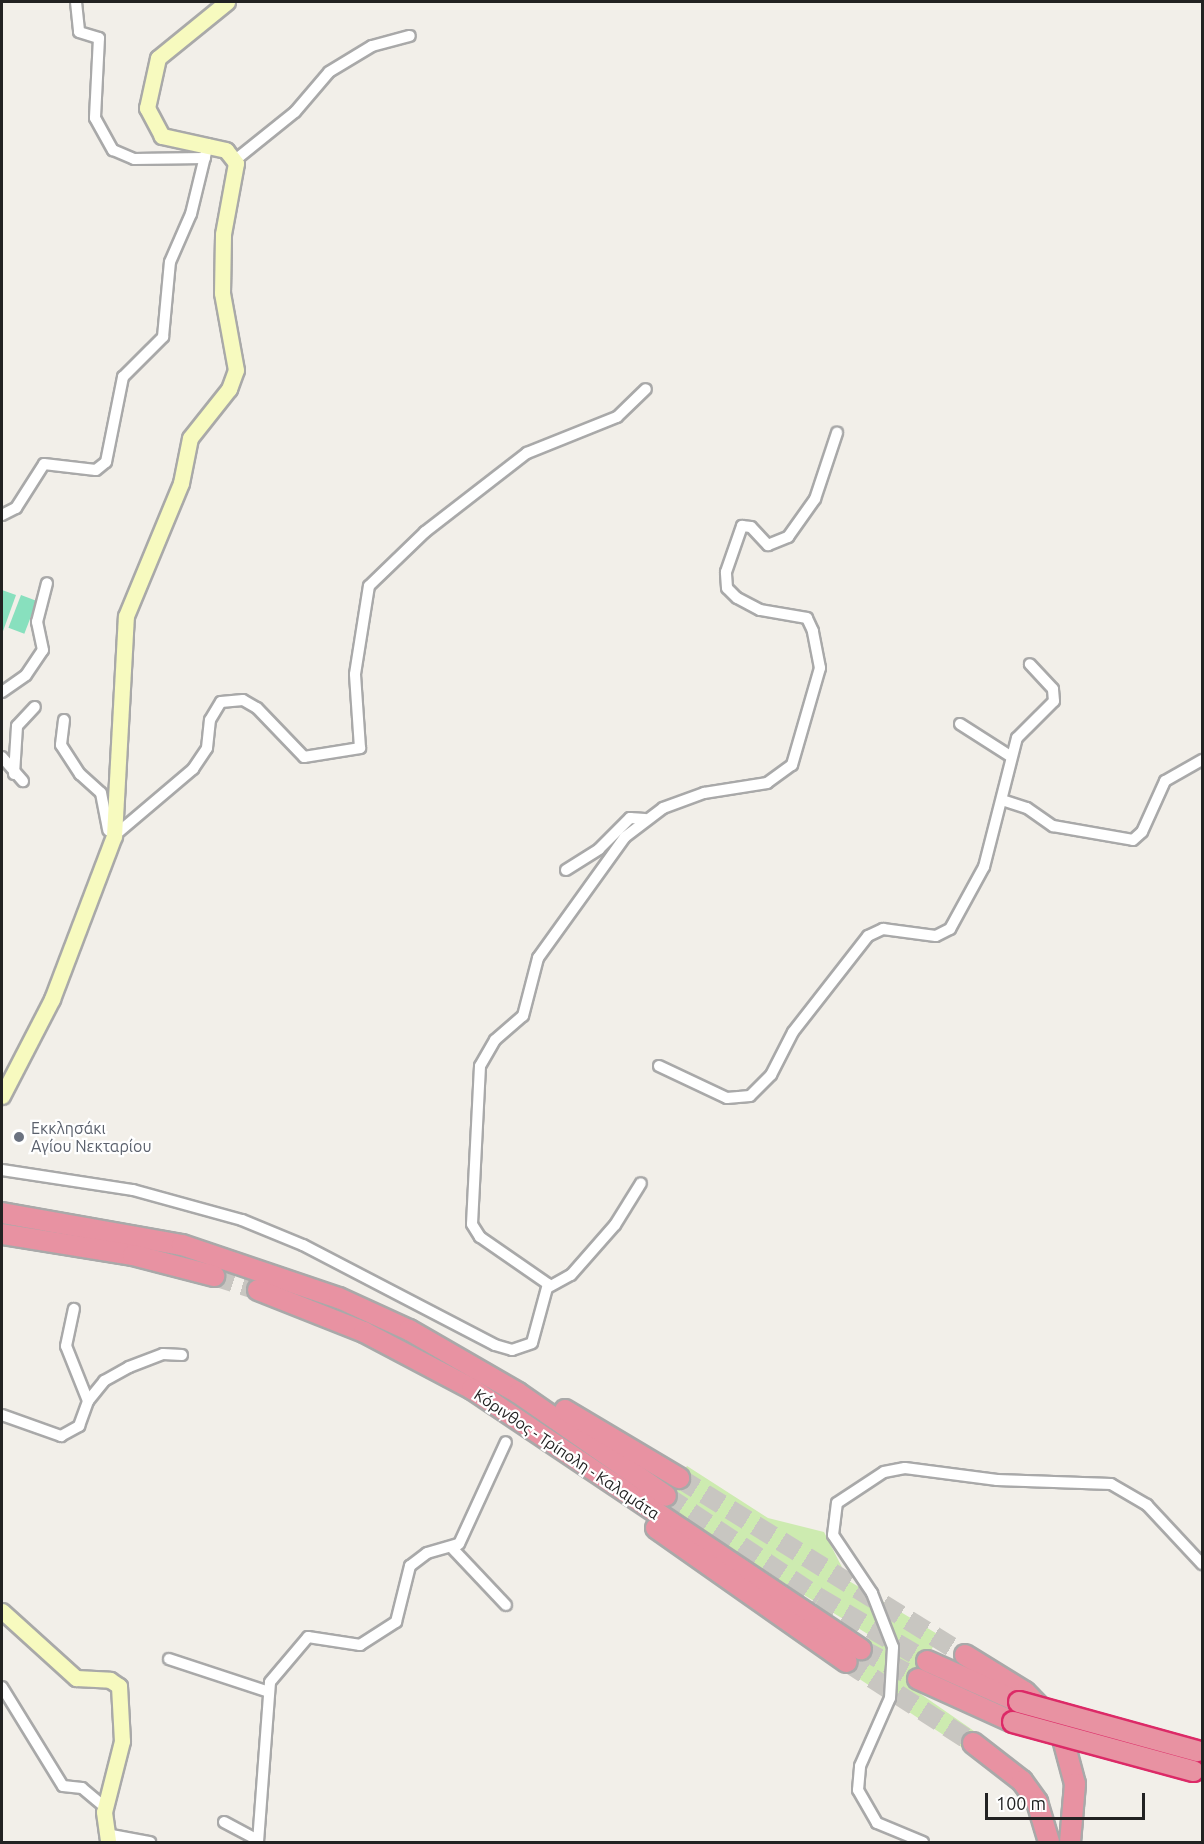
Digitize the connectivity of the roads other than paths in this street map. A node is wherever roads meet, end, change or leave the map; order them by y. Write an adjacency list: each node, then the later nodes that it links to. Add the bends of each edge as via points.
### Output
1 (76, 2): 4 (street, via 79,32 99,38 95,118 113,150 134,159)
2 (227, 2): 4 (street, via 167,47 152,69 147,92 149,119 162,136)
3 (410, 36): 5 (street, via 372,46 329,72 295,112)
4 (206, 151): 5 (street, via 226,150); 8 (street, via 191,214 170,262 163,337 123,377 106,462 96,470 44,464 16,508)
5 (234, 161): 20 (street, via 223,234 222,292 236,370 230,389 190,438 181,483 126,616)
6 (646, 389): 20 (street, via 617,417 527,453 424,532 369,586 356,674 360,748 304,757 257,708 243,700 221,702 210,720 207,748 193,770)
7 (837, 433): 19 (street, via 815,499 794,530 776,545 742,526 726,572 727,588 737,598 760,610 807,618 813,631 820,668 792,765 777,780 704,793)
8 (2, 515)
9 (47, 583): 11 (street, via 37,622 43,650 26,675)
10 (1030, 664): 15 (street, via 1053,688 1054,701 1044,717 1029,723)
11 (2, 692)
12 (35, 707): 16 (street, via 17,726 19,778)
13 (64, 720): 20 (street, via 61,737 66,755 105,801)
14 (960, 724): 15 (street)
15 (1010, 756): 18 (street)
16 (2, 757)
17 (1203, 760): 18 (street, via 1165,781 1142,832 1133,840 1053,826 1027,808)
18 (1002, 800): 22 (street, via 984,867 950,929 936,936 883,929 867,936 793,1032 761,1088 750,1096 727,1098)
19 (645, 819): 21 (street, via 630,818 599,849); 29 (street, via 621,840 541,953 525,1012 495,1040 478,1074 473,1228)
20 (111, 842): 23 (street, via 52,999)
21 (566, 870)
22 (659, 1066)
23 (2, 1096)
24 (2, 1170): 29 (street, via 133,1190 242,1220 303,1245 503,1349 523,1348 536,1340)
25 (641, 1183): 29 (street, via 592,1251 566,1280)
26 (2, 1213): 32 (highway, Κόρινθος - Τρίπολη - Καλαμάτα, via 107,1228 219,1255 339,1299)
27 (2, 1234): 28 (highway, via 133,1255)
28 (214, 1276)
29 (549, 1287)
30 (258, 1290): 43 (highway, Κόρινθος - Τρίπολη - Καλαμάτα, via 364,1332 472,1389 724,1580)
31 (74, 1309): 34 (street, via 66,1346)
32 (445, 1350): 37 (highway, via 549,1401); 38 (highway, Κόρινθος - Τρίπολη - Καλαμάτα, via 556,1417)
33 (182, 1355): 34 (street, via 163,1354 129,1367 104,1381)
34 (88, 1401): 35 (street, via 79,1426 61,1436)
35 (2, 1415)
36 (506, 1442): 39 (street)
37 (679, 1478)
38 (666, 1496)
39 (453, 1549): 41 (street); 49 (street, via 416,1558 401,1613 389,1629 360,1645 308,1637 284,1661)
40 (1203, 1564): 56 (street, via 1147,1505 1111,1484 997,1480 917,1467 884,1472 837,1503 832,1521 838,1545 877,1603 893,1647 890,1698 858,1774 860,1796 878,1823)
41 (506, 1605)
42 (2, 1611): 53 (street, via 81,1682 110,1680 119,1686 120,1758)
43 (854, 1655)
44 (965, 1655): 61 (highway, via 1025,1692 1060,1728 1075,1785)
45 (170, 1659): 49 (street)
46 (927, 1660): 51 (highway, bridge, via 1019,1702)
47 (918, 1679): 52 (highway, bridge, via 1013,1722)
48 (2, 1687): 53 (street, via 59,1781 88,1791)
49 (266, 1691): 57 (street)
50 (973, 1743): 60 (highway, via 1022,1781 1037,1802)
51 (1200, 1752)
52 (1198, 1772)
53 (105, 1807): 55 (street)
54 (224, 1822): 57 (street)
55 (107, 1838): 58 (street)
56 (896, 1838): 59 (street)
57 (258, 1841)
58 (150, 1842)
59 (923, 1842)
60 (1049, 1842)
61 (1070, 1842)

